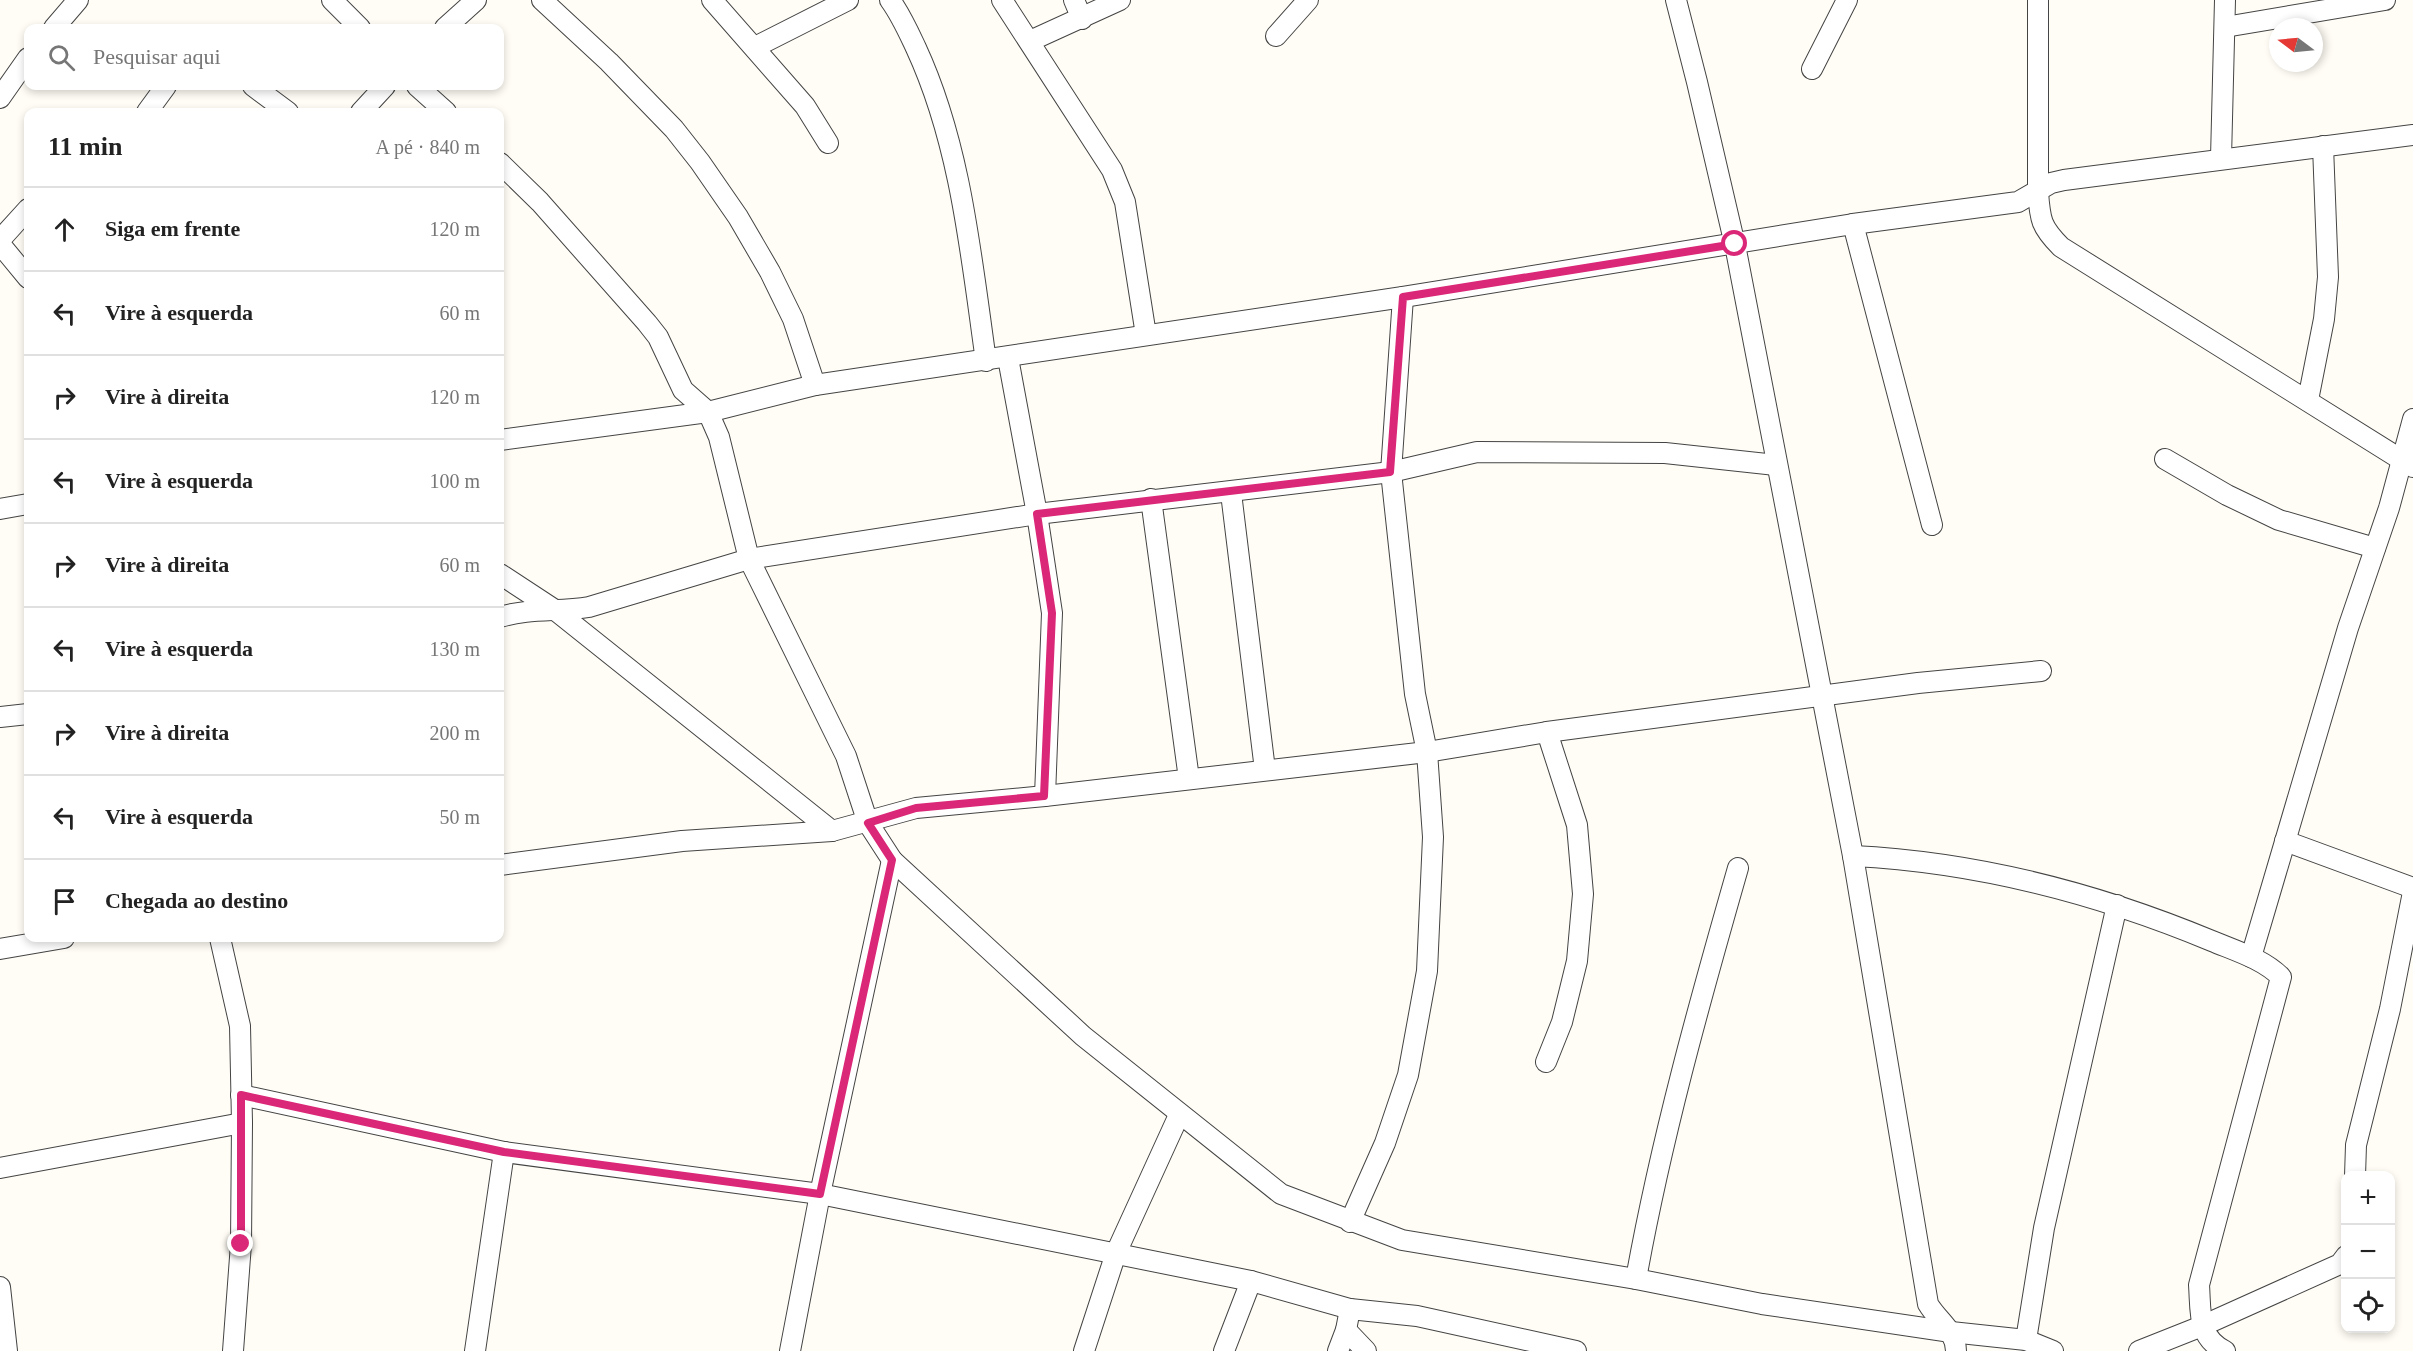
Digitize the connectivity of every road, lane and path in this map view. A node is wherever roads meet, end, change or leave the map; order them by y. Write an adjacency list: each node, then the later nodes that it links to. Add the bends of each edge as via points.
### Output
1 (78, 0): 18 (street)
2 (332, 0): 19 (street)
3 (476, 0): 20 (street)
4 (542, 0): 51 (street, via 674,129 706,171 770,272 793,319)
5 (712, 0): 24 (street)
6 (848, 0): 24 (street)
7 (890, 0): 50 (street, via 931,80 946,134 967,233)
8 (1002, 0): 23 (street)
9 (1074, 0): 17 (street)
10 (1120, 0): 17 (street)
11 (1308, 0): 22 (street)
12 (1676, 0): 45 (street)
13 (1847, 0): 26 (street)
14 (2038, 0): 41 (street)
15 (2225, 0): 21 (street)
16 (2385, 0): 21 (street)
17 (1082, 19): 23 (street)
18 (57, 24)
19 (356, 24)
20 (449, 24)
21 (2225, 27): 39 (street)
22 (1276, 36)
23 (1030, 41): 48 (street, via 1112,170 1125,202)
24 (755, 47): 37 (street, via 805,106)
25 (24, 64): 31 (street)
26 (1812, 69)
27 (163, 90): 32 (street)
28 (258, 90): 33 (street)
29 (381, 90): 34 (street)
30 (421, 90): 35 (street)
31 (0, 98)
32 (150, 108)
33 (283, 108)
34 (365, 108)
35 (442, 108)
36 (2413, 135): 38 (street)
37 (828, 143)
38 (2323, 146): 39 (street); 52 (street, via 2328,276 2324,320)
39 (2221, 158): 41 (street, via 2064,180)
40 (504, 167): 53 (street, via 647,323 658,337 683,390)
41 (2038, 192): 43 (street, via 2018,202); 52 (street, via 2040,221 2061,247)
42 (24, 213): 44 (street)
43 (1853, 224): 45 (street); 65 (street)
44 (0, 242): 46 (street)
45 (1735, 244): 47 (street); 58 (street)
46 (24, 273)
47 (1403, 297): 48 (street); 59 (street)
48 (1146, 335): 49 (street)
49 (1008, 358): 50 (street); 64 (street)
50 (986, 361): 51 (street)
51 (815, 385): 53 (street)
52 (2308, 400): 57 (street)
53 (708, 412): 55 (street); 67 (street, via 719,437)
54 (2413, 419): 57 (street)
55 (504, 439)
56 (2165, 459): 66 (street, via 2279,520)
57 (2408, 463): 66 (street)
58 (1776, 465): 59 (street, via 1665,453 1477,452); 72 (street)
59 (1390, 472): 60 (street); 76 (street, via 1415,694)
60 (1231, 493): 61 (street); 77 (street)
61 (1151, 499): 64 (street); 78 (street)
62 (24, 505): 63 (street)
63 (0, 509)
64 (1037, 514): 67 (street); 79 (street, via 1052,613)
65 (1932, 525)
66 (2375, 548): 82 (street)
67 (749, 559): 69 (street, via 589,607); 80 (street, via 846,756)
68 (504, 577): 69 (street)
69 (555, 610): 70 (street); 81 (street)
70 (504, 616)
71 (2041, 671): 72 (street)
72 (1822, 697): 75 (street); 83 (street)
73 (24, 714): 74 (street)
74 (0, 717)
75 (1547, 732): 76 (street); 93 (street, via 1576,825 1583,894 1577,961 1562,1022)
76 (1427, 752): 77 (street); 101 (street, via 1433,837 1427,972 1408,1075 1385,1143)
77 (1265, 770): 78 (street)
78 (1189, 779): 79 (street)
79 (1044, 796): 80 (street, via 916,808)
80 (868, 823): 81 (street); 84 (street)
81 (832, 831): 85 (street, via 682,841)
82 (2285, 841): 87 (street); 92 (street)
83 (1853, 856): 88 (street, via 1956,866); 111 (street, via 1928,1304)
84 (892, 860): 95 (street, via 1083,1036); 100 (street)
85 (504, 864)
86 (1738, 868): 104 (street, via 1675,1097)
87 (2413, 890): 99 (street, via 2390,1009 2356,1145)
88 (2117, 905): 92 (street); 110 (street, via 2044,1228)
89 (41, 942): 91 (street)
90 (221, 942): 94 (street, via 240,1026)
91 (0, 949)
92 (2251, 957): 108 (street, via 2281,977 2199,1285)
93 (1546, 1062)
94 (241, 1095): 96 (street); 97 (street)
95 (1179, 1115): 101 (street, via 1281,1194); 102 (street)
96 (242, 1123): 98 (street); 114 (street, via 241,1244)
97 (504, 1152): 100 (street); 115 (street)
98 (0, 1168)
99 (2355, 1171)
100 (820, 1194): 102 (street); 116 (street)
101 (1350, 1222): 104 (street, via 1402,1240)
102 (1116, 1253): 105 (street); 117 (street)
103 (2341, 1263): 108 (street)
104 (1636, 1279): 111 (street)
105 (1251, 1281): 107 (street); 118 (street)
106 (0, 1287): 113 (street)
107 (1350, 1309): 109 (street); 121 (street, via 1417,1316)
108 (2202, 1326): 112 (street); 123 (street)
109 (1346, 1330): 119 (street); 120 (street)
110 (2026, 1340): 111 (street); 122 (street)
111 (1953, 1342)
112 (2216, 1349)
113 (7, 1351)
114 (233, 1351)
115 (475, 1351)
116 (790, 1351)
117 (1084, 1351)
118 (1224, 1351)
119 (1338, 1351)
120 (1366, 1351)
121 (1576, 1351)
122 (2053, 1351)
123 (2139, 1351)

